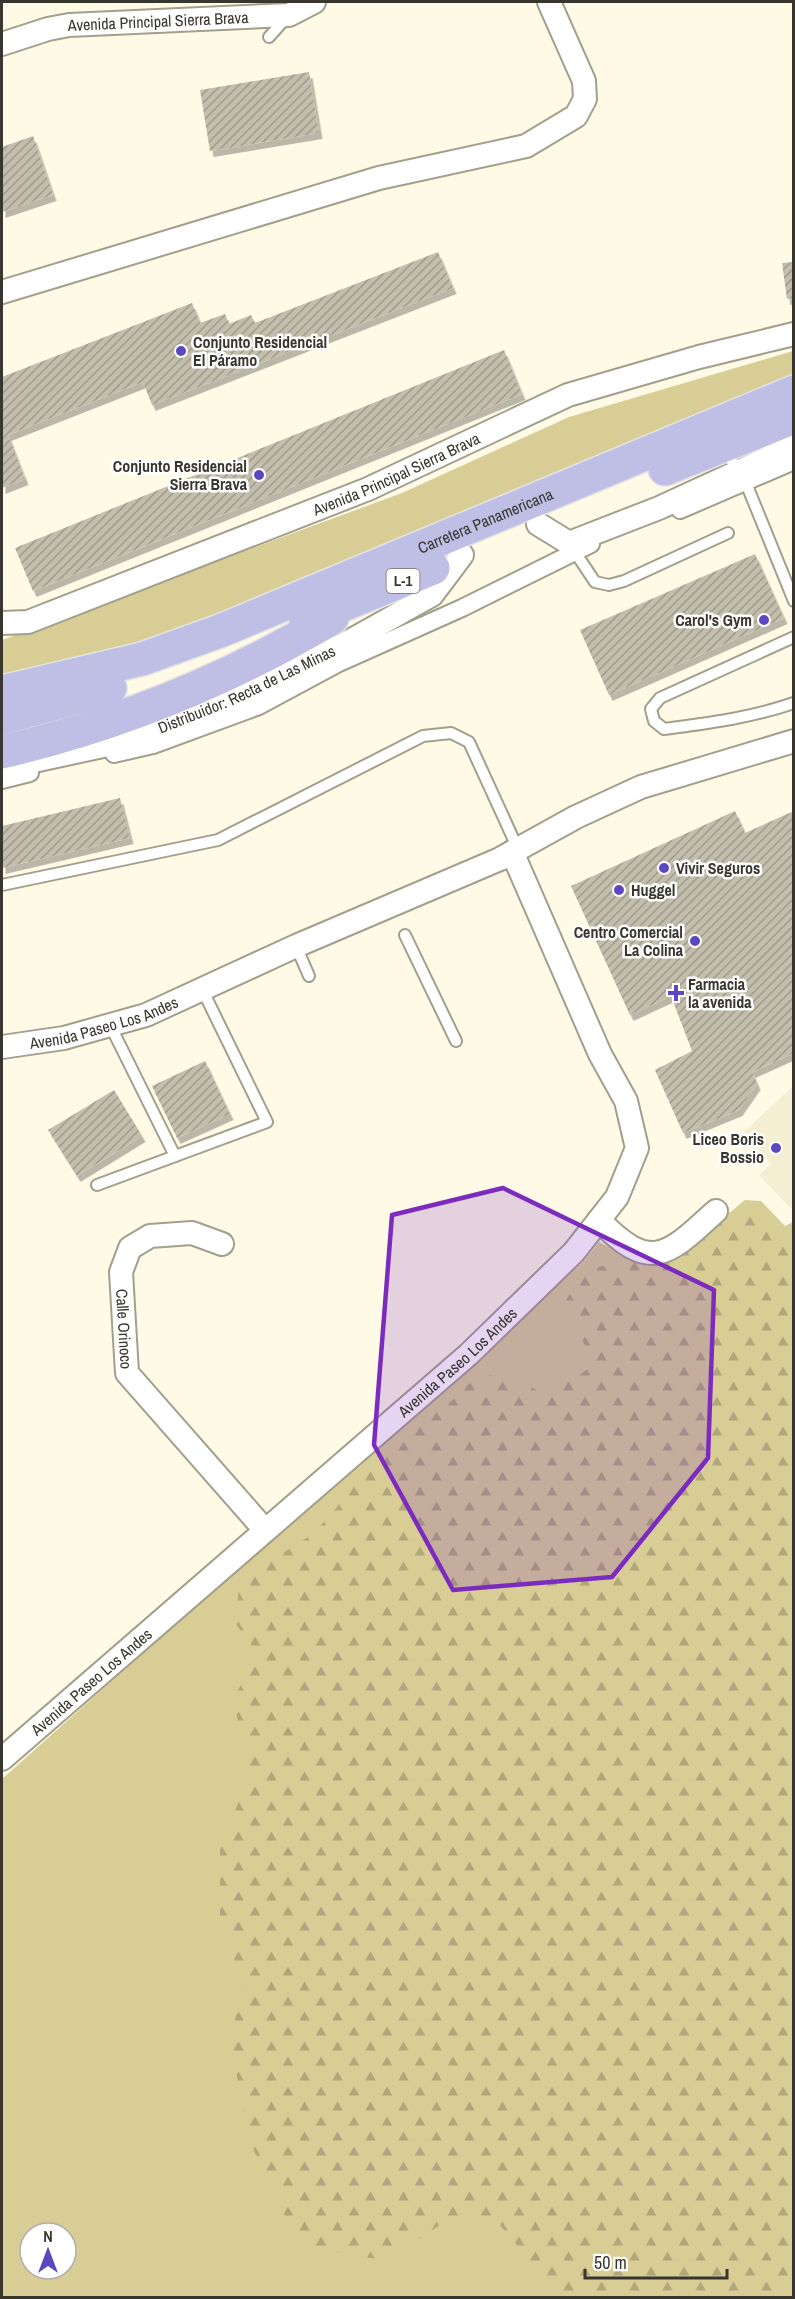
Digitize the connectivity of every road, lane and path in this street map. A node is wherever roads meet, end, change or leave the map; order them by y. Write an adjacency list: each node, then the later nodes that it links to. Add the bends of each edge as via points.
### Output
1 (314, 2): 3 (street, Avenida Principal Sierra Brava)
2 (549, 2): 6 (street, via 584,81 585,99 576,116 526,146 379,178)
3 (289, 15): 4 (lane); 5 (street, Avenida Principal Sierra Brava, via 69,26)
4 (268, 37)
5 (2, 44)
6 (2, 292)
7 (794, 334): 19 (street, Avenida Principal Sierra Brava, via 568,395 368,489 28,622)
8 (794, 392): 21 (main road, Carretera Panamericana / L-1, via 220,631 142,659)
9 (794, 417): 12 (main road, Carretera Panamericana / L-1)
10 (794, 446): 12 (street)
11 (794, 461): 12 (street)
12 (736, 467): 13 (main road, Carretera Panamericana / L-1); 15 (street, via 659,508); 18 (lane); 27 (street, via 462,608 339,663 259,705 153,745)
13 (538, 524): 15 (street); 16 (main road, Carretera Panamericana / L-1)
14 (728, 533): 15 (lane, via 609,585 595,582)
15 (569, 543)
16 (462, 555): 17 (main road, Carretera Panamericana / L-1); 26 (street, Distribuidor: Recta de Las Minas, via 432,595 339,647 232,699 126,741)
17 (367, 597): 23 (main road, Carretera Panamericana / L-1, via 140,678); 25 (main road, L-1, via 281,648 168,699 63,737)
18 (794, 601)
19 (2, 623)
20 (794, 637): 22 (lane, via 660,698 651,709 654,721 663,729 707,725)
21 (2, 692)
22 (794, 703)
23 (2, 718)
24 (794, 741): 28 (street, via 641,787)
25 (2, 752)
26 (2, 768)
27 (2, 780)
28 (510, 853): 29 (lane, via 469,742 451,733 423,736 218,840); 31 (street, Avenida Paseo Los Andes); 40 (street, Avenida Paseo Los Andes, via 600,1054 626,1101 637,1148 617,1197)
29 (2, 885)
30 (405, 935): 35 (lane)
31 (296, 946): 32 (lane); 33 (street, Avenida Paseo Los Andes)
32 (309, 976)
33 (202, 989): 34 (street, Avenida Paseo Los Andes, via 146,1015); 37 (lane, via 267,1122)
34 (110, 1024): 36 (street, Avenida Paseo Los Andes, via 64,1038); 37 (lane)
35 (456, 1041)
36 (2, 1047)
37 (174, 1156): 38 (lane)
38 (97, 1185)
39 (716, 1211): 40 (street, via 667,1251 646,1255 618,1240)
40 (599, 1220): 42 (street, Avenida Paseo Los Andes, via 574,1252 469,1354)
41 (222, 1244): 42 (street, Calle Orinoco, via 192,1233 150,1236 130,1248 121,1272 127,1373)
42 (264, 1530): 43 (street, Avenida Paseo Los Andes)
43 (2, 1759)

